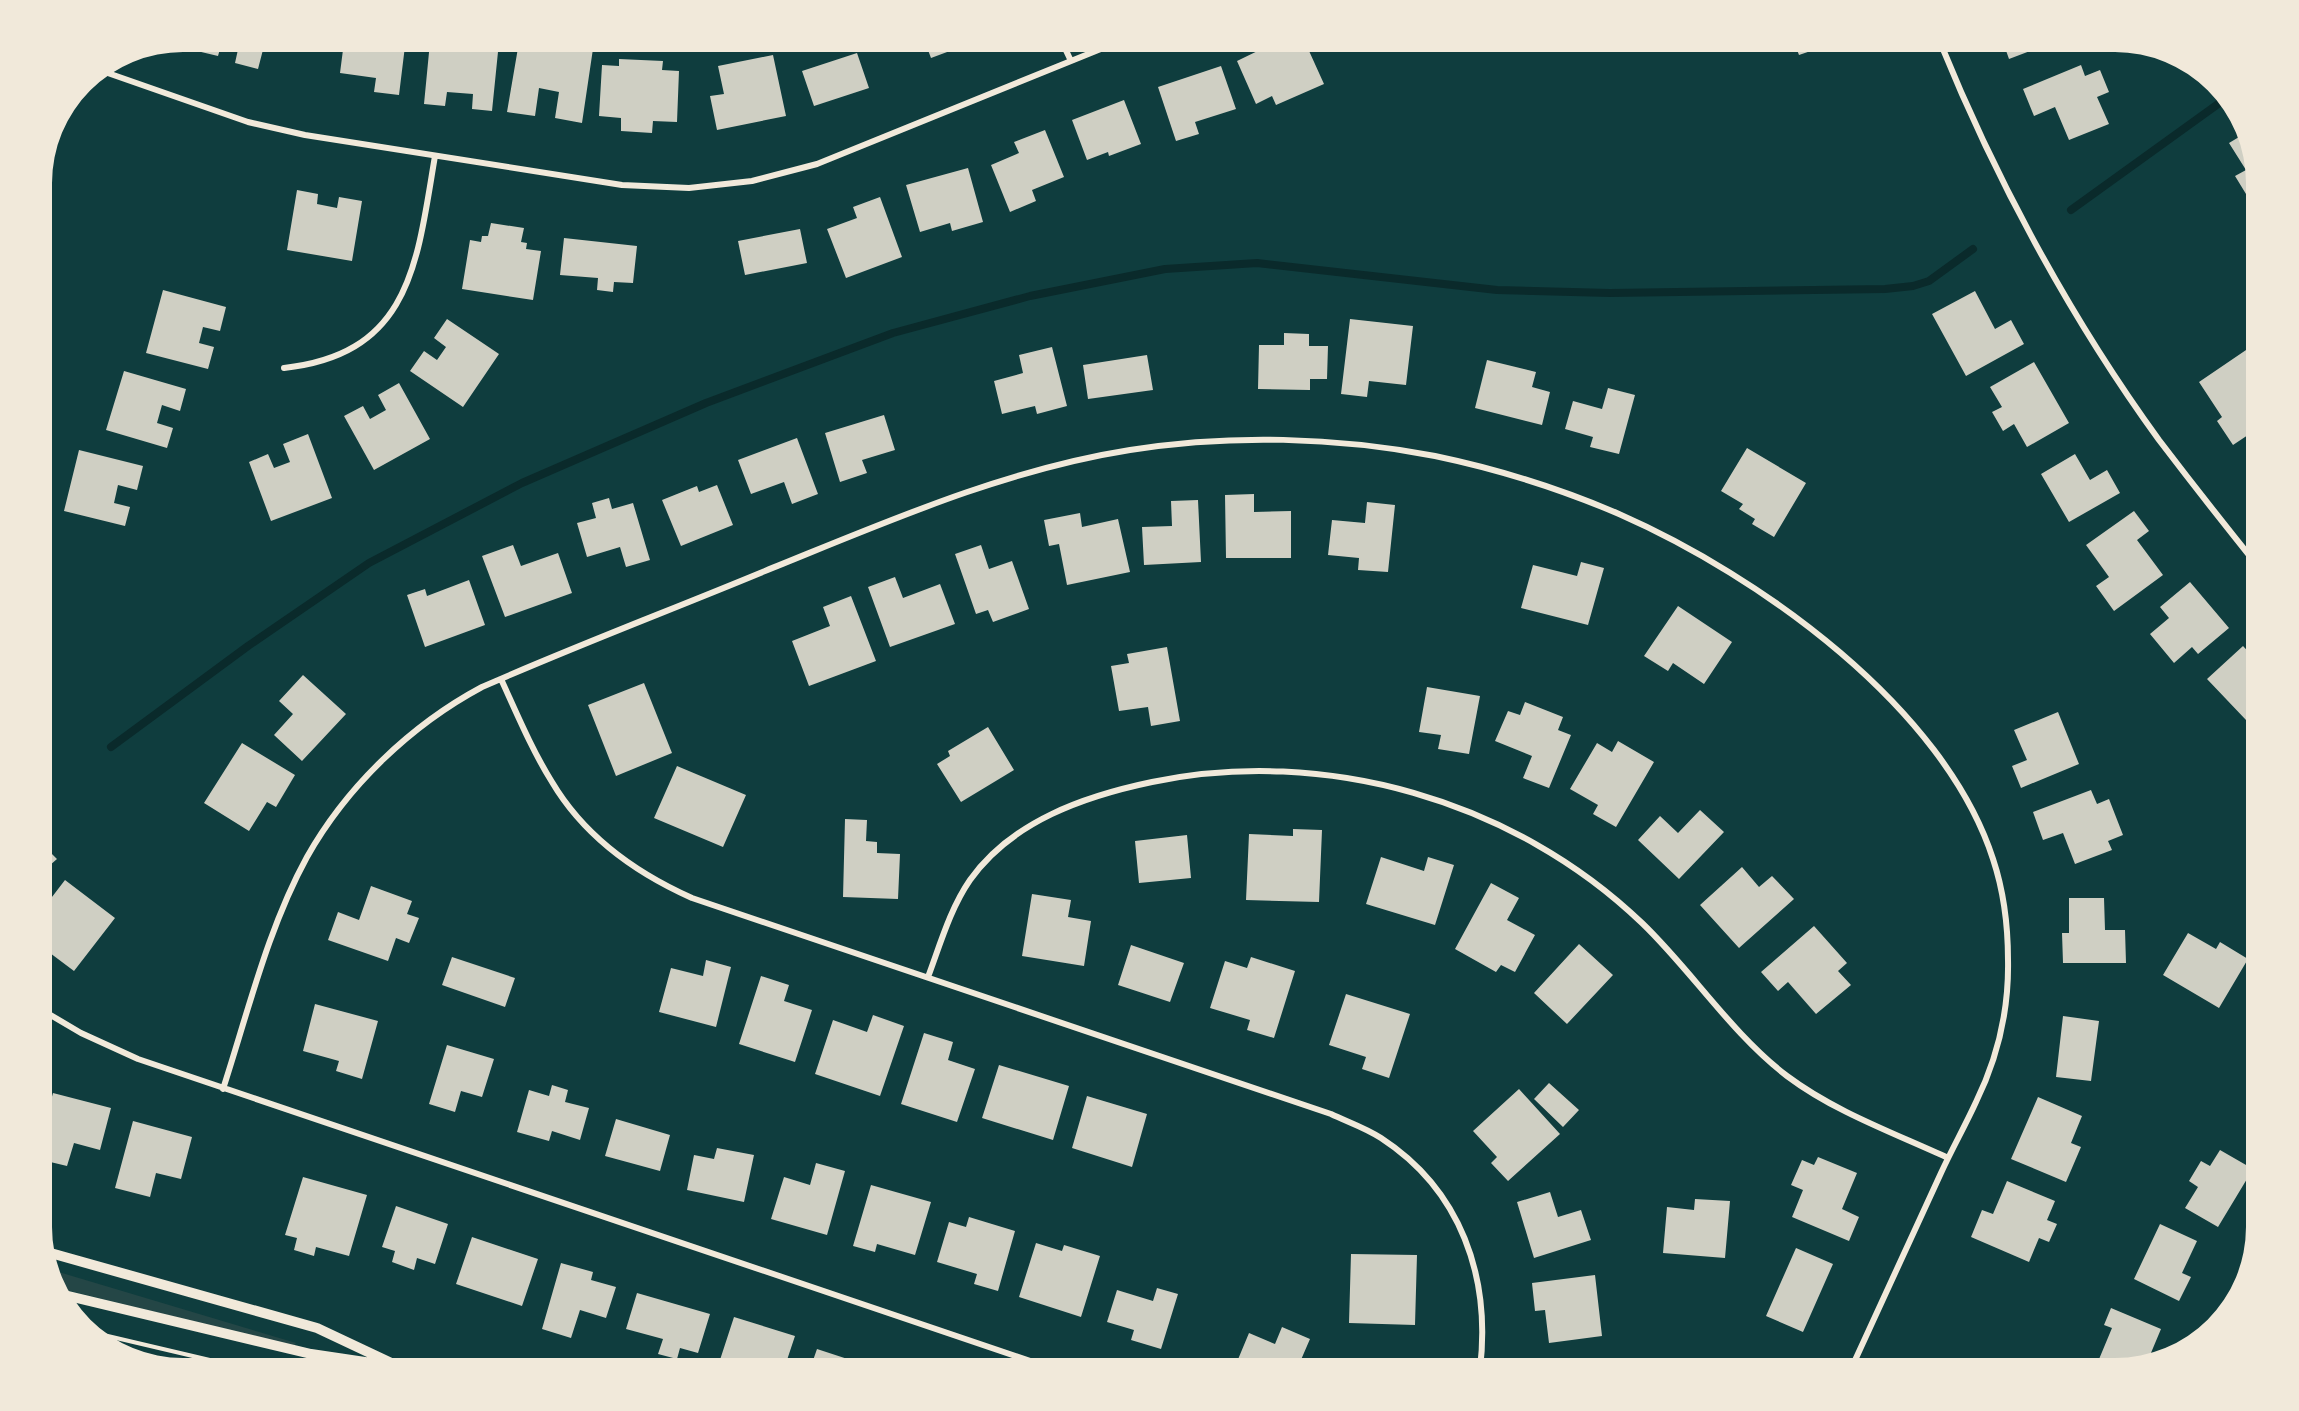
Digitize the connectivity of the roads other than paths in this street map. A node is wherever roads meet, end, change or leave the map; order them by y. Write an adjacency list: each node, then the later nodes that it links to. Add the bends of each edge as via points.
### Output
1 (1945, 52): 8 (street, via 2003,182 2068,298 2158,438)
2 (1067, 53): 4 (street)
3 (1092, 53): 4 (street)
4 (1071, 61): 6 (street, via 817,164 731,185 622,185)
5 (112, 75): 6 (street, via 256,124)
6 (435, 156): 7 (street, via 414,267 383,323 341,355 316,364)
7 (284, 368)
8 (2246, 552)
9 (501, 679): 10 (street, via 558,791 590,829 627,862 692,898); 12 (street, via 460,699 420,727 369,776 321,835 302,867 276,929); 13 (street, via 954,496 1061,463 1131,450 1234,440 1341,444 1435,456 1574,496 1688,549 1806,626 1892,701 1935,750 1966,798 1993,857 2003,898 2008,986 1996,1051)
10 (928, 977): 13 (street, via 958,900 971,879 1015,837 1051,814 1137,786 1210,773 1282,771 1354,779 1460,809 1554,856 1642,923 1732,1023 1787,1076 1824,1100); 19 (street, via 1331,1114 1399,1151 1429,1180 1462,1231 1476,1273 1483,1312)
11 (53, 1016): 12 (street, via 107,1046)
12 (223, 1089): 18 (street)
13 (1948, 1158): 20 (street)
14 (55, 1254): 17 (street, via 317,1328)
15 (73, 1297): 16 (street)
16 (337, 1358)
17 (380, 1358)
18 (1021, 1358)
19 (1481, 1358)
20 (1856, 1358)

